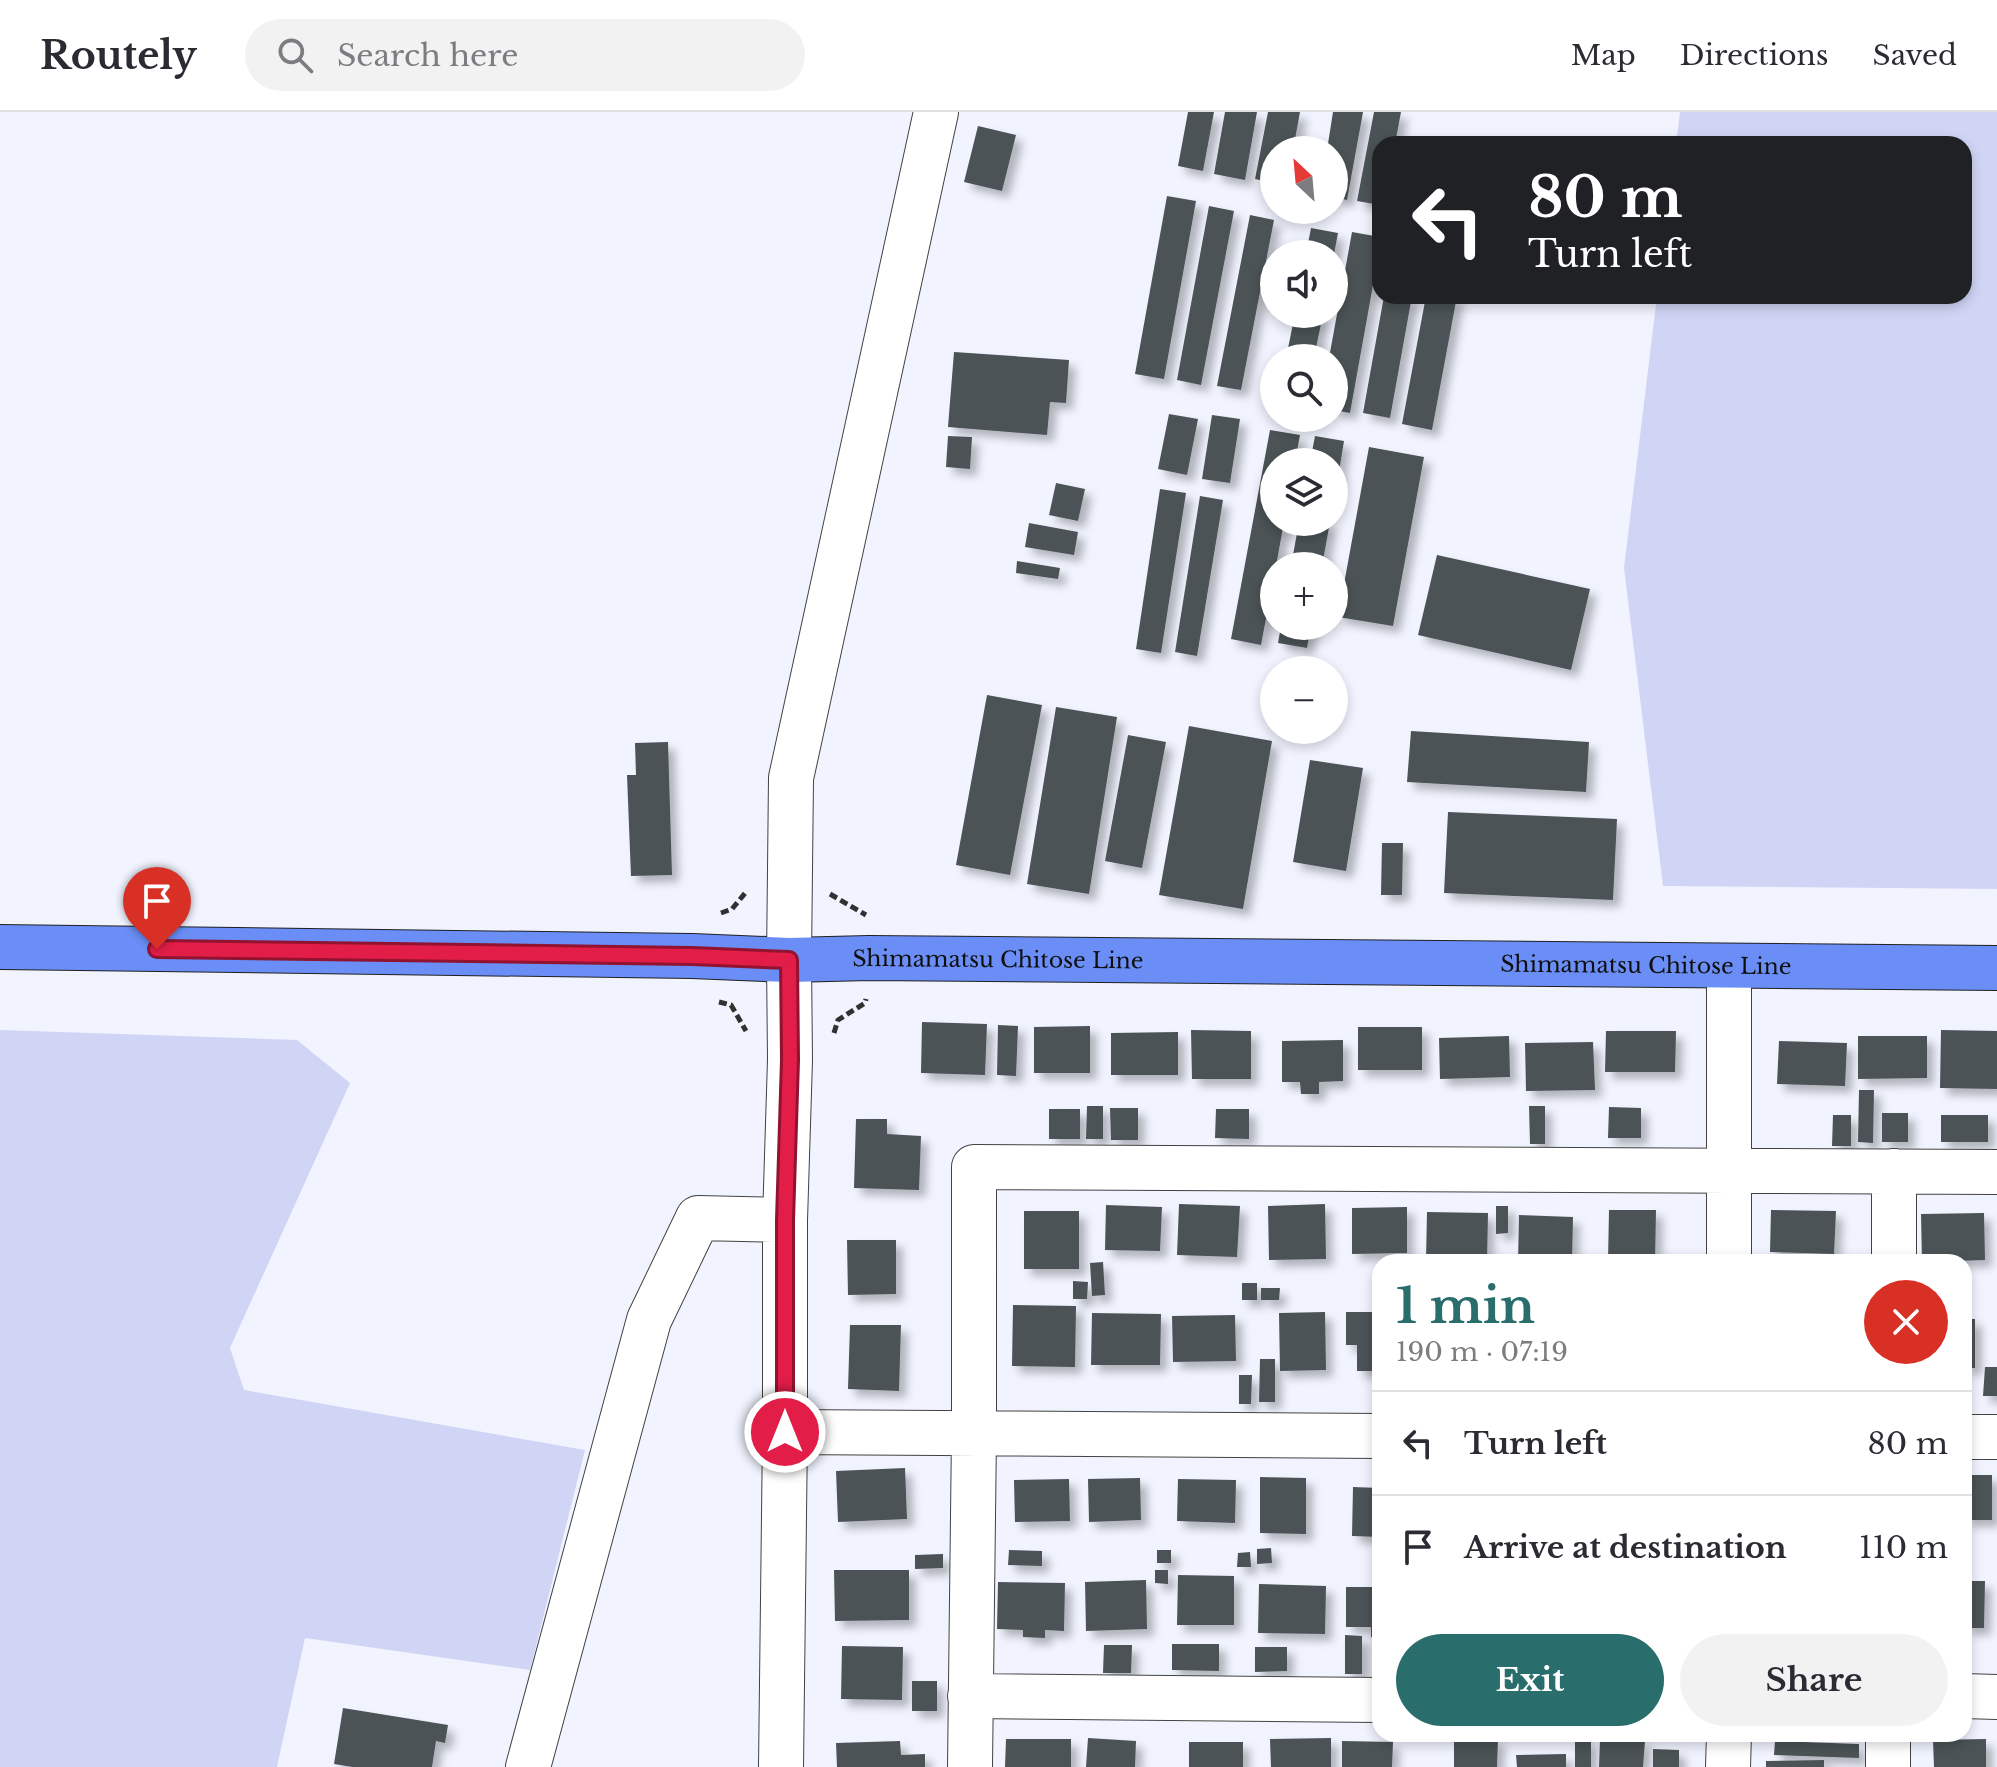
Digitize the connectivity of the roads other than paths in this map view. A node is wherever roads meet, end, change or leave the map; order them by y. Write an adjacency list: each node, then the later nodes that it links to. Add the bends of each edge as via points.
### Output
1 (936, 112): 3 (street, via 791,778)
2 (0, 947): 3 (main road, Shimamatsu Chitose Line)
3 (789, 960): 4 (main road, Shimamatsu Chitose Line); 9 (street)
4 (1729, 966): 5 (main road, Shimamatsu Chitose Line); 6 (street)
5 (1997, 968)
6 (1730, 1170): 7 (street); 10 (street); 13 (street, via 974,1167)
7 (1894, 1171): 8 (street); 11 (street)
8 (1997, 1172)
9 (785, 1220): 12 (street); 23 (street, via 698,1218 649,1320)
10 (1729, 1254)
11 (1894, 1254)
12 (785, 1432): 13 (street); 24 (street)
13 (974, 1433): 14 (street); 17 (street)
14 (1372, 1436)
15 (1972, 1437): 16 (street)
16 (1997, 1437)
17 (970, 1696): 20 (street); 25 (street)
18 (1972, 1696): 19 (street)
19 (1997, 1697)
20 (1372, 1700)
21 (1729, 1742): 26 (street)
22 (1888, 1742): 27 (street)
23 (528, 1767)
24 (781, 1767)
25 (970, 1767)
26 (1728, 1767)
27 (1888, 1767)

